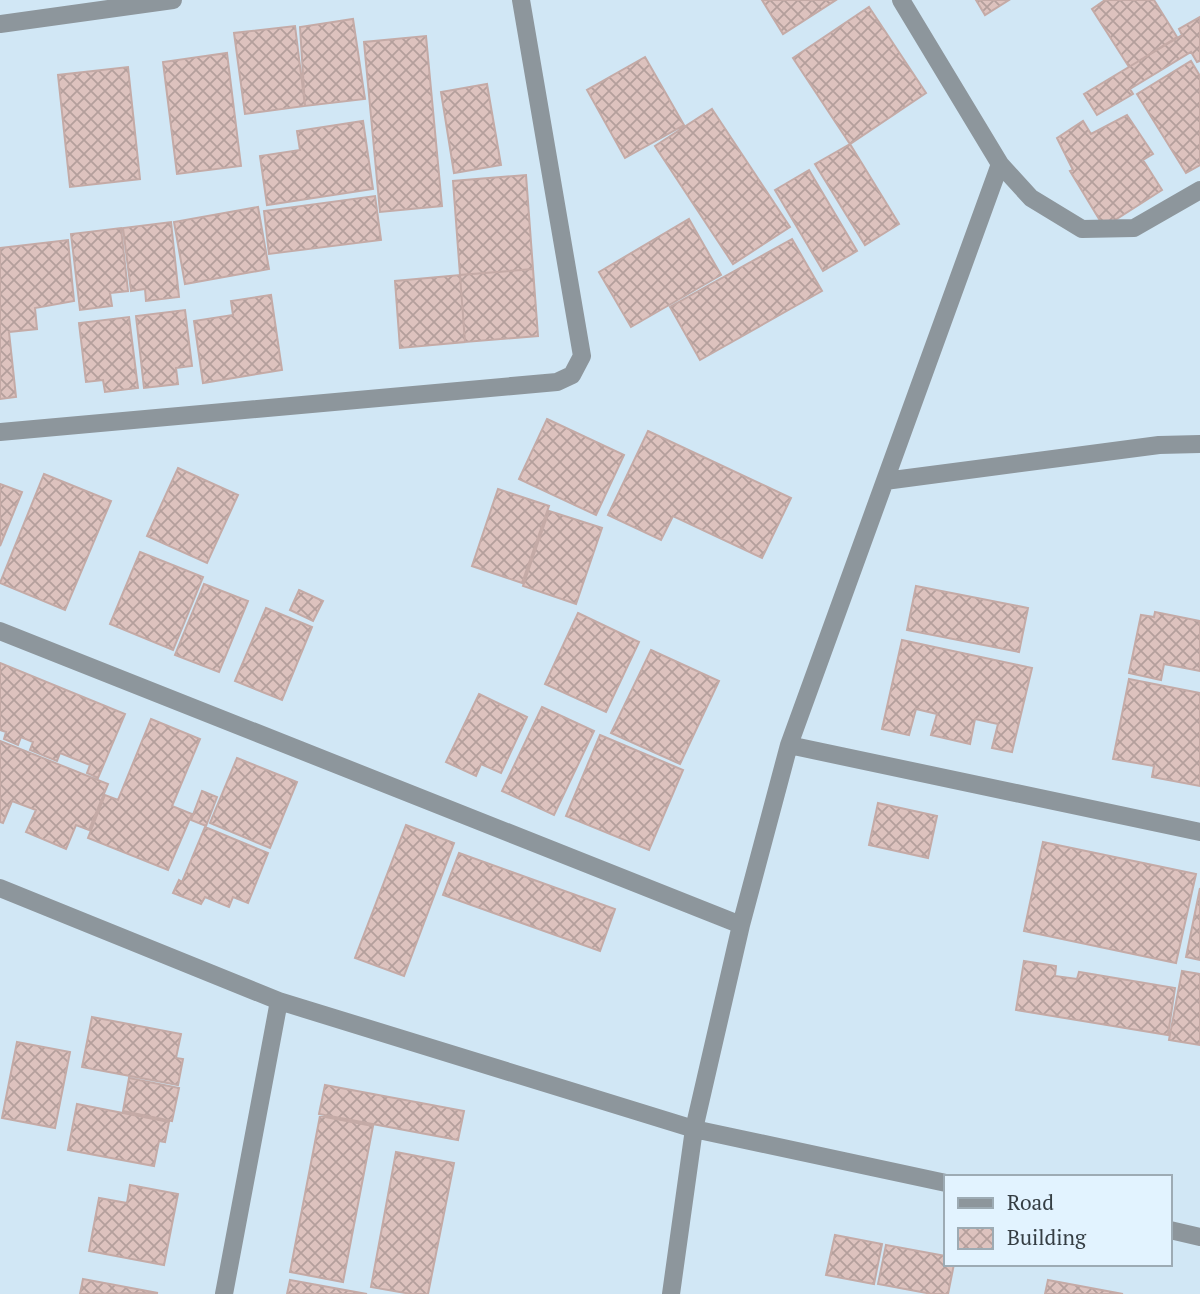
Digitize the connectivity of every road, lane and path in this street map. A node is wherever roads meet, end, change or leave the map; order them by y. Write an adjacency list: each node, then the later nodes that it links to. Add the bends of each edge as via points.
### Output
1 (173, 0): 4 (street)
2 (521, 0): 7 (street, via 582,356 572,375 556,382)
3 (901, 0): 5 (street)
4 (0, 24)
5 (1000, 163): 6 (street, via 1031,198 1082,229 1134,228); 9 (street)
6 (1200, 190)
7 (0, 432)
8 (1200, 444): 9 (street, via 1159,445)
9 (885, 481): 11 (street)
10 (0, 631): 14 (street)
11 (789, 745): 12 (street); 14 (street)
12 (1200, 832)
13 (0, 888): 15 (street)
14 (741, 925): 16 (street)
15 (279, 1001): 16 (street); 20 (street)
16 (694, 1129): 17 (street); 21 (street)
17 (944, 1182)
18 (1172, 1230): 19 (street)
19 (1200, 1237)
20 (224, 1294)
21 (671, 1294)

